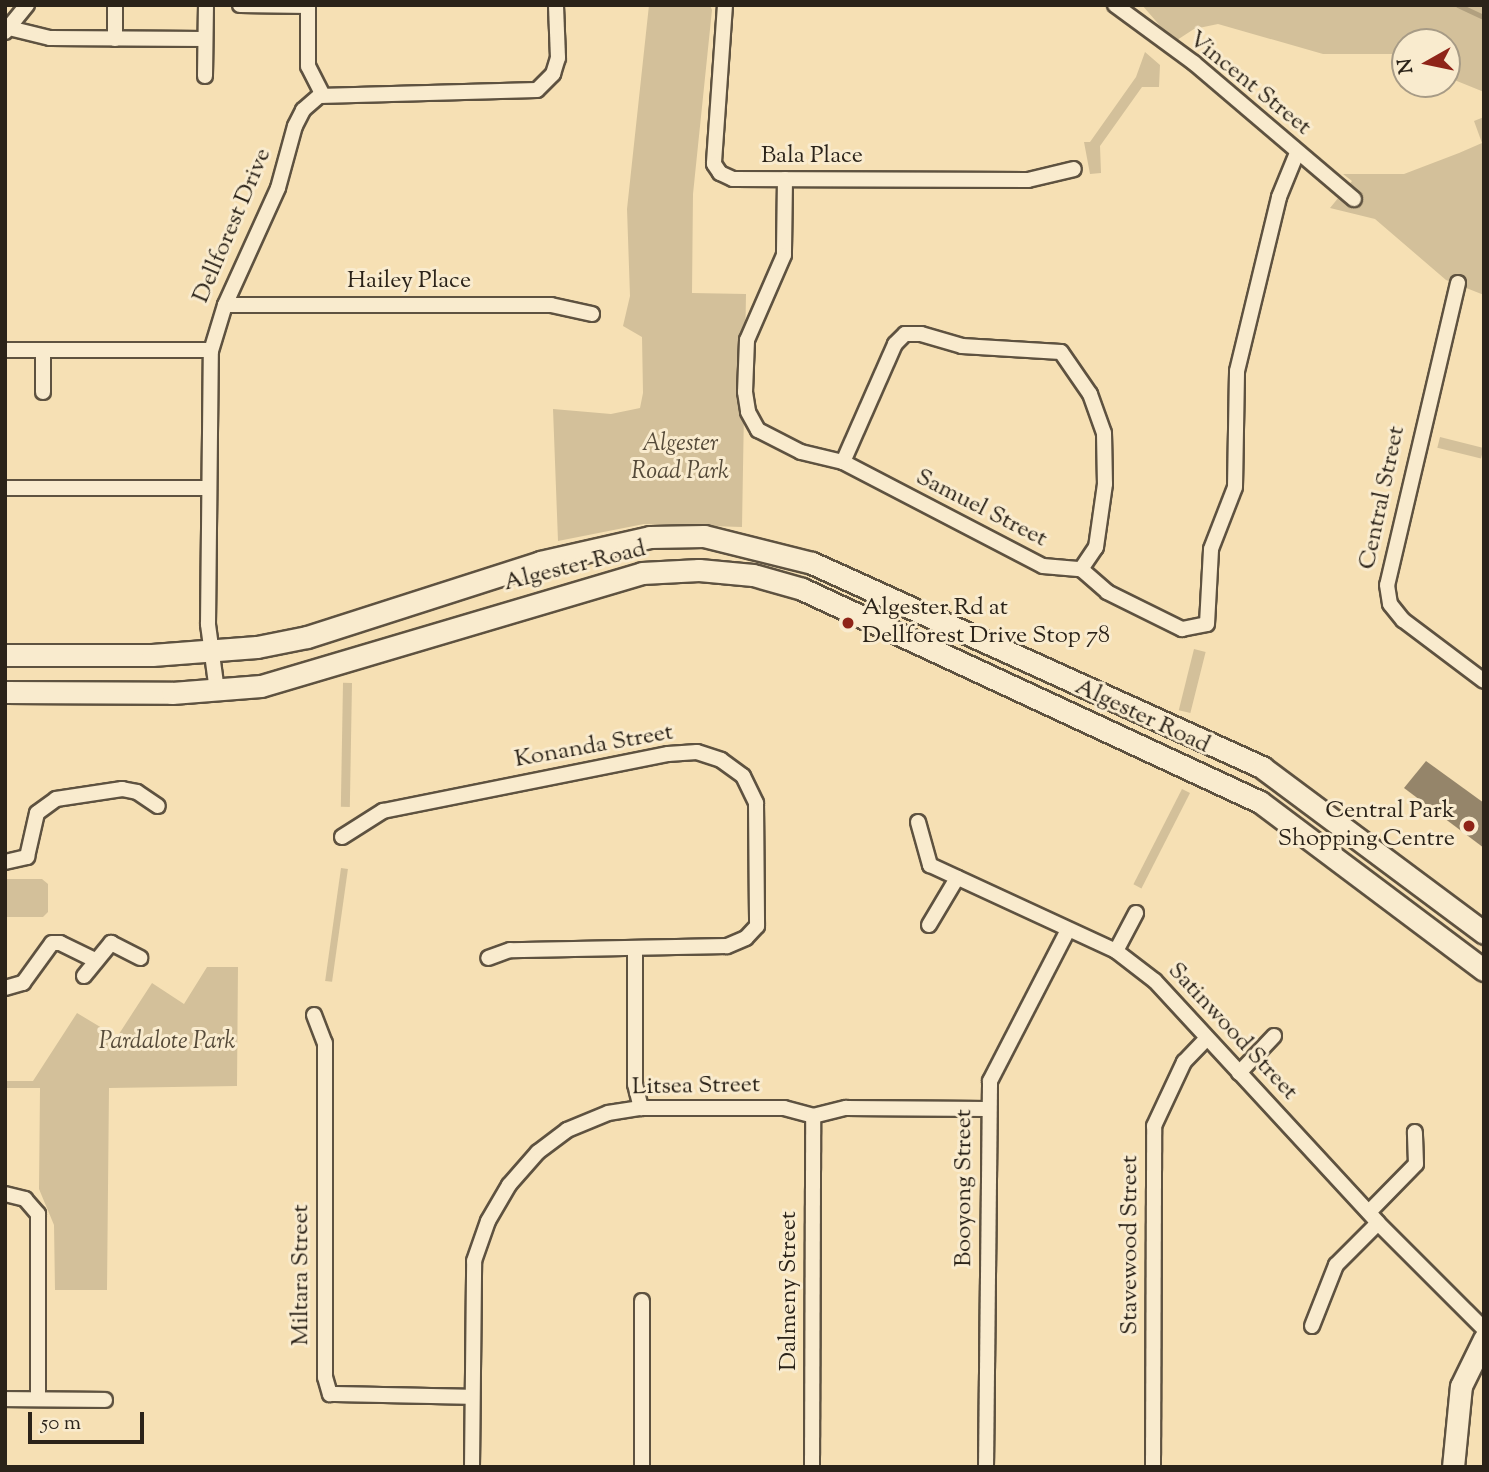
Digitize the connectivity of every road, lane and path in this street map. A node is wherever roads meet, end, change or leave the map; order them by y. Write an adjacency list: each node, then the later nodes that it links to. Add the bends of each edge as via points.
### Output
1 (27, 5): 9 (street)
2 (115, 5): 10 (street)
3 (206, 5): 11 (street)
4 (240, 5): 5 (street)
5 (307, 5): 13 (street, via 307,66)
6 (556, 5): 13 (street, via 558,58 553,75 537,90)
7 (725, 5): 16 (street, Bala Place, via 713,164 733,179)
8 (1115, 5): 14 (street, Vincent Street, via 1194,63)
9 (7, 30): 10 (street, via 50,38)
10 (114, 38): 11 (street)
11 (205, 39): 12 (street)
12 (205, 76)
13 (323, 95): 19 (street, Dellforest Drive, via 303,110 295,126 278,188)
14 (1297, 153): 17 (street, Vincent Street); 28 (street, via 1279,197 1237,371 1235,487 1211,549 1207,624 1182,629 1162,622 1107,592)
15 (1074, 169): 16 (street, Bala Place, via 1028,180)
16 (785, 179): 25 (street, Samuel Street, via 784,255 747,340 748,412 758,430 802,452)
17 (1354, 199)
18 (1458, 283): 31 (street, Central Street, via 1387,585 1390,604 1403,620)
19 (225, 305): 20 (street, Hailey Place, via 551,305); 23 (street, Dellforest Drive)
20 (592, 314)
21 (5, 349): 22 (street)
22 (43, 350): 23 (street); 24 (street)
23 (211, 350): 27 (street, Dellforest Drive)
24 (43, 392)
25 (843, 462): 28 (street, Samuel Street, via 1043,566); 28 (street, via 895,344 905,334 962,346 1061,352 1090,394 1104,433 1105,484 1096,547)
26 (5, 488): 27 (street)
27 (208, 488): 29 (street, Dellforest Drive)
28 (1081, 569)
29 (209, 652): 30 (main road, Algester Road); 32 (street, Dellforest Drive); 42 (main road, Algester Road, via 307,637 540,562 650,537 704,536 812,563 1263,768)
30 (5, 655)
31 (1484, 681)
32 (217, 691): 33 (main road, Algester Road); 48 (main road, Algester Road, via 261,686 642,573 699,570 753,575 802,589 1260,802)
33 (5, 692)
34 (158, 806): 37 (street, via 137,792 122,789 56,799 37,813 27,857)
35 (918, 821): 38 (street, Satinwood Street, via 930,865)
36 (342, 837): 43 (street, Konanda Street, via 383,811 397,808 668,754 697,752 721,760 743,776 756,803 757,926 746,938 727,946)
37 (5, 862)
38 (957, 878): 40 (street); 41 (street, Satinwood Street)
39 (1136, 914): 44 (street)
40 (929, 925)
41 (1068, 930): 44 (street, Satinwood Street); 56 (street, Booyong Street, via 997,1062)
42 (1484, 933)
43 (635, 948): 46 (street, via 510,950); 55 (street, via 635,1084)
44 (1116, 951): 53 (street, Satinwood Street, via 1155,981)
45 (140, 958): 47 (street, via 111,943)
46 (488, 958)
47 (95, 960): 49 (street); 50 (street, via 52,943 23,983)
48 (1484, 970)
49 (84, 976)
50 (5, 988)
51 (314, 1014): 65 (street, Miltara Street, via 325,1043 325,1377 330,1394 346,1398)
52 (1274, 1036): 54 (street)
53 (1206, 1039): 54 (street, Satinwood Street); 73 (street, Stavewood Street, via 1184,1062 1154,1126)
54 (1239, 1073): 60 (street, Satinwood Street)
55 (641, 1108): 57 (street, Litsea Street, via 784,1108); 65 (street, Litsea Street, via 608,1113 568,1130 538,1152 488,1221 474,1261)
56 (987, 1109): 57 (street, Litsea Street, via 846,1108); 72 (street, Booyong Street)
57 (813, 1116): 71 (street, Dalmeny Street)
58 (1415, 1132): 60 (street, via 1416,1164)
59 (5, 1194): 67 (street, via 25,1199 38,1214)
60 (1373, 1217): 62 (street, via 1336,1265); 63 (street, Satinwood Street)
61 (642, 1301): 70 (street)
62 (1312, 1326)
63 (1484, 1329)
64 (1484, 1339): 74 (main road, via 1461,1386)
65 (471, 1396): 69 (street, Litsea Street)
66 (5, 1399): 67 (street)
67 (38, 1399): 68 (street)
68 (105, 1400)
69 (472, 1467)
70 (642, 1467)
71 (812, 1467)
72 (986, 1467)
73 (1153, 1467)
74 (1452, 1467)

